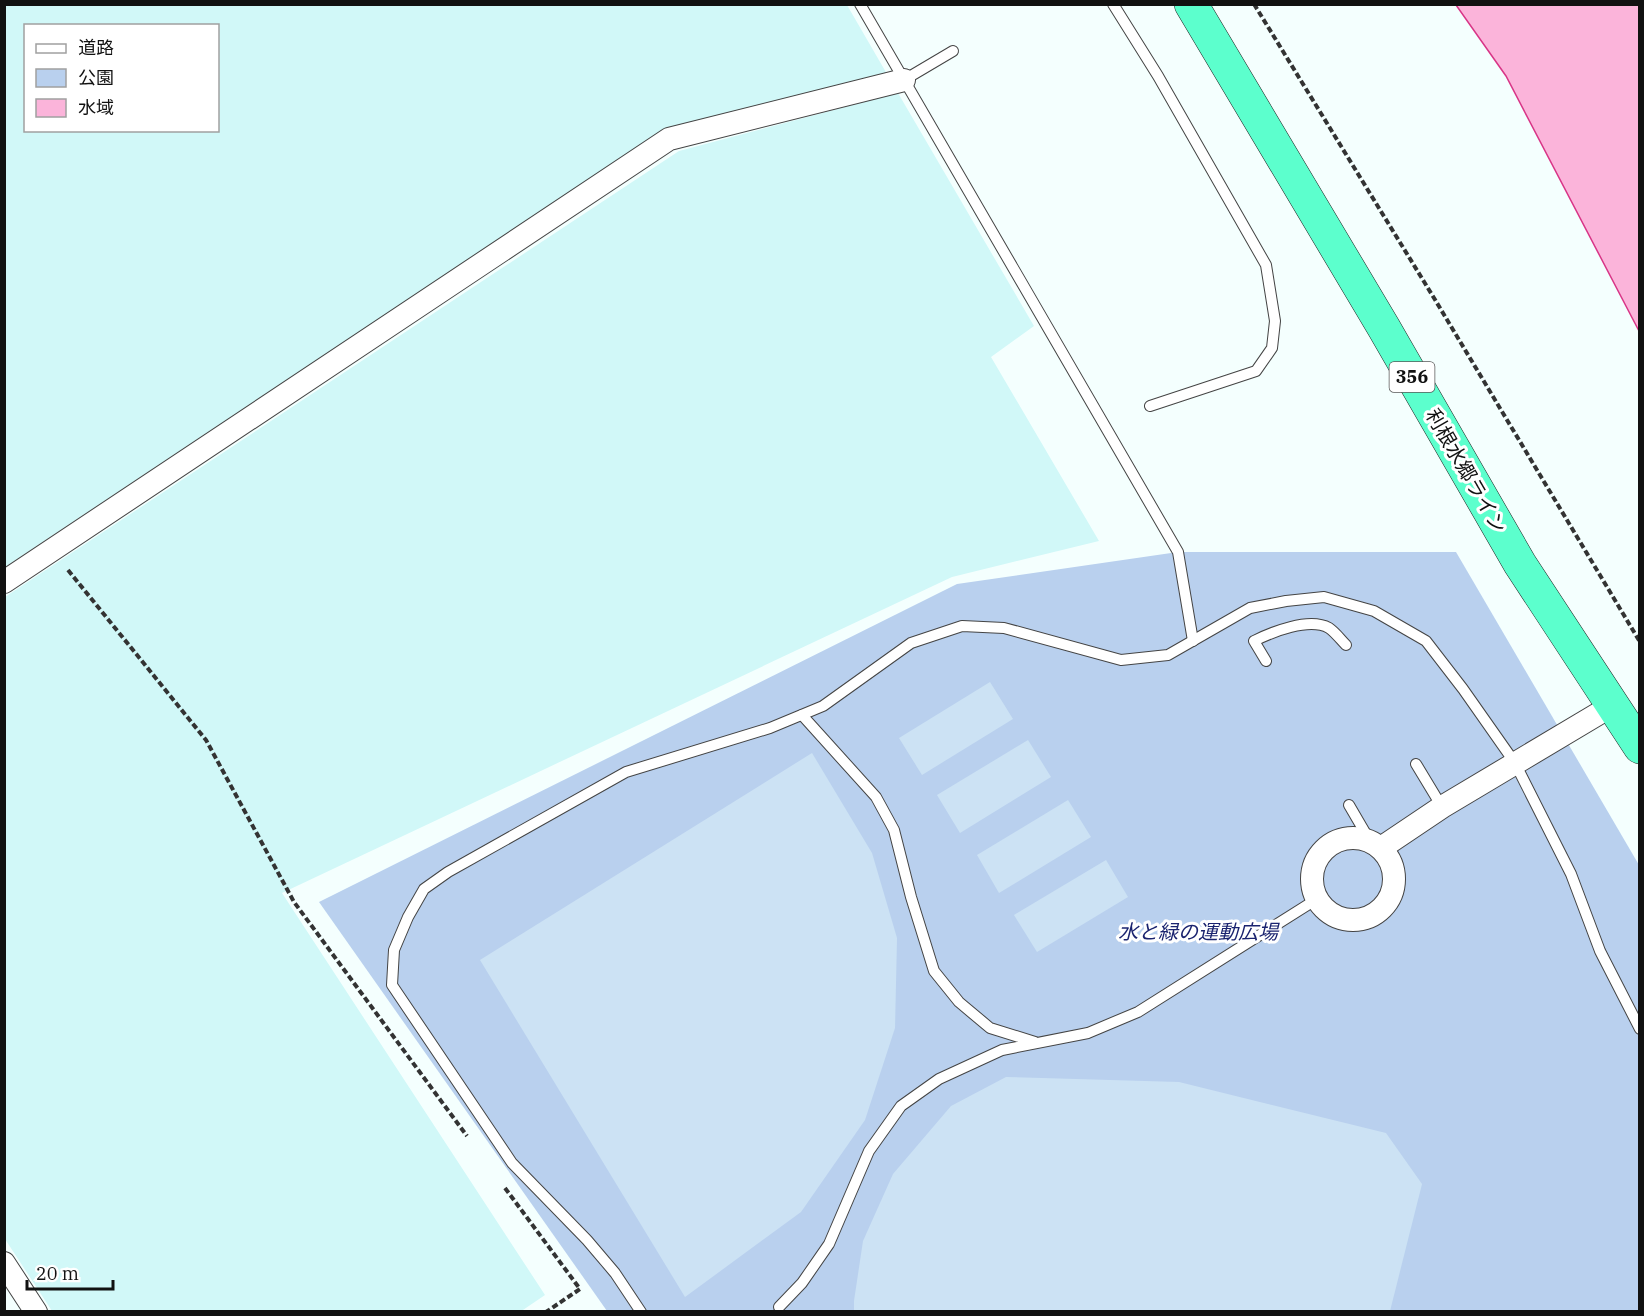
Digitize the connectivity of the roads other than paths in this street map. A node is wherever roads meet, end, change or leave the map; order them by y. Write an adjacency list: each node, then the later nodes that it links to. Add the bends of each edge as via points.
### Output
1 (860, 4): 5 (lane)
2 (1113, 4): 6 (lane, via 1266,266 1275,321 1272,348 1256,371)
3 (1191, 4): 11 (highway, 利根水郷ライン / 356, via 1520,564)
4 (953, 51): 5 (lane)
5 (903, 80): 7 (street, via 669,139); 8 (lane, via 1178,552)
6 (1150, 406)
7 (4, 582)
8 (1193, 641): 12 (lane, via 1168,655 1121,660 1004,628 962,626 911,643 823,706); 14 (lane, via 1250,609 1286,601 1324,597 1374,611 1426,641)
9 (1346, 645): 10 (lane, via 1328,627 1308,624 1274,630 1254,641)
10 (1266, 661)
11 (1613, 705): 13 (highway, 利根水郷ライン / 356); 14 (street)
12 (802, 715): 21 (lane, via 876,798 894,830 934,971 959,1002 990,1028); 25 (lane, via 626,772 448,872 424,889 394,950 392,985 513,1163 587,1240)
13 (1640, 747)
14 (1515, 763): 17 (street); 20 (lane, via 1571,874 1600,951)
15 (1416, 765): 17 (lane)
16 (1349, 805): 18 (lane)
17 (1442, 807): 18 (street)
18 (1375, 845): 19 (street, via 1345,838 1323,851 1312,874); 19 (street, via 1389,858 1393,871 1394,884 1383,907 1373,915 1348,920 1325,909)
19 (1317, 899): 21 (lane, via 1138,1012 1088,1034)
20 (1640, 1029)
21 (1038, 1043): 23 (lane, via 991,1054 939,1079 901,1106 869,1151 830,1244)
22 (4, 1263): 24 (street)
23 (779, 1307)
24 (36, 1311)
25 (641, 1311)

